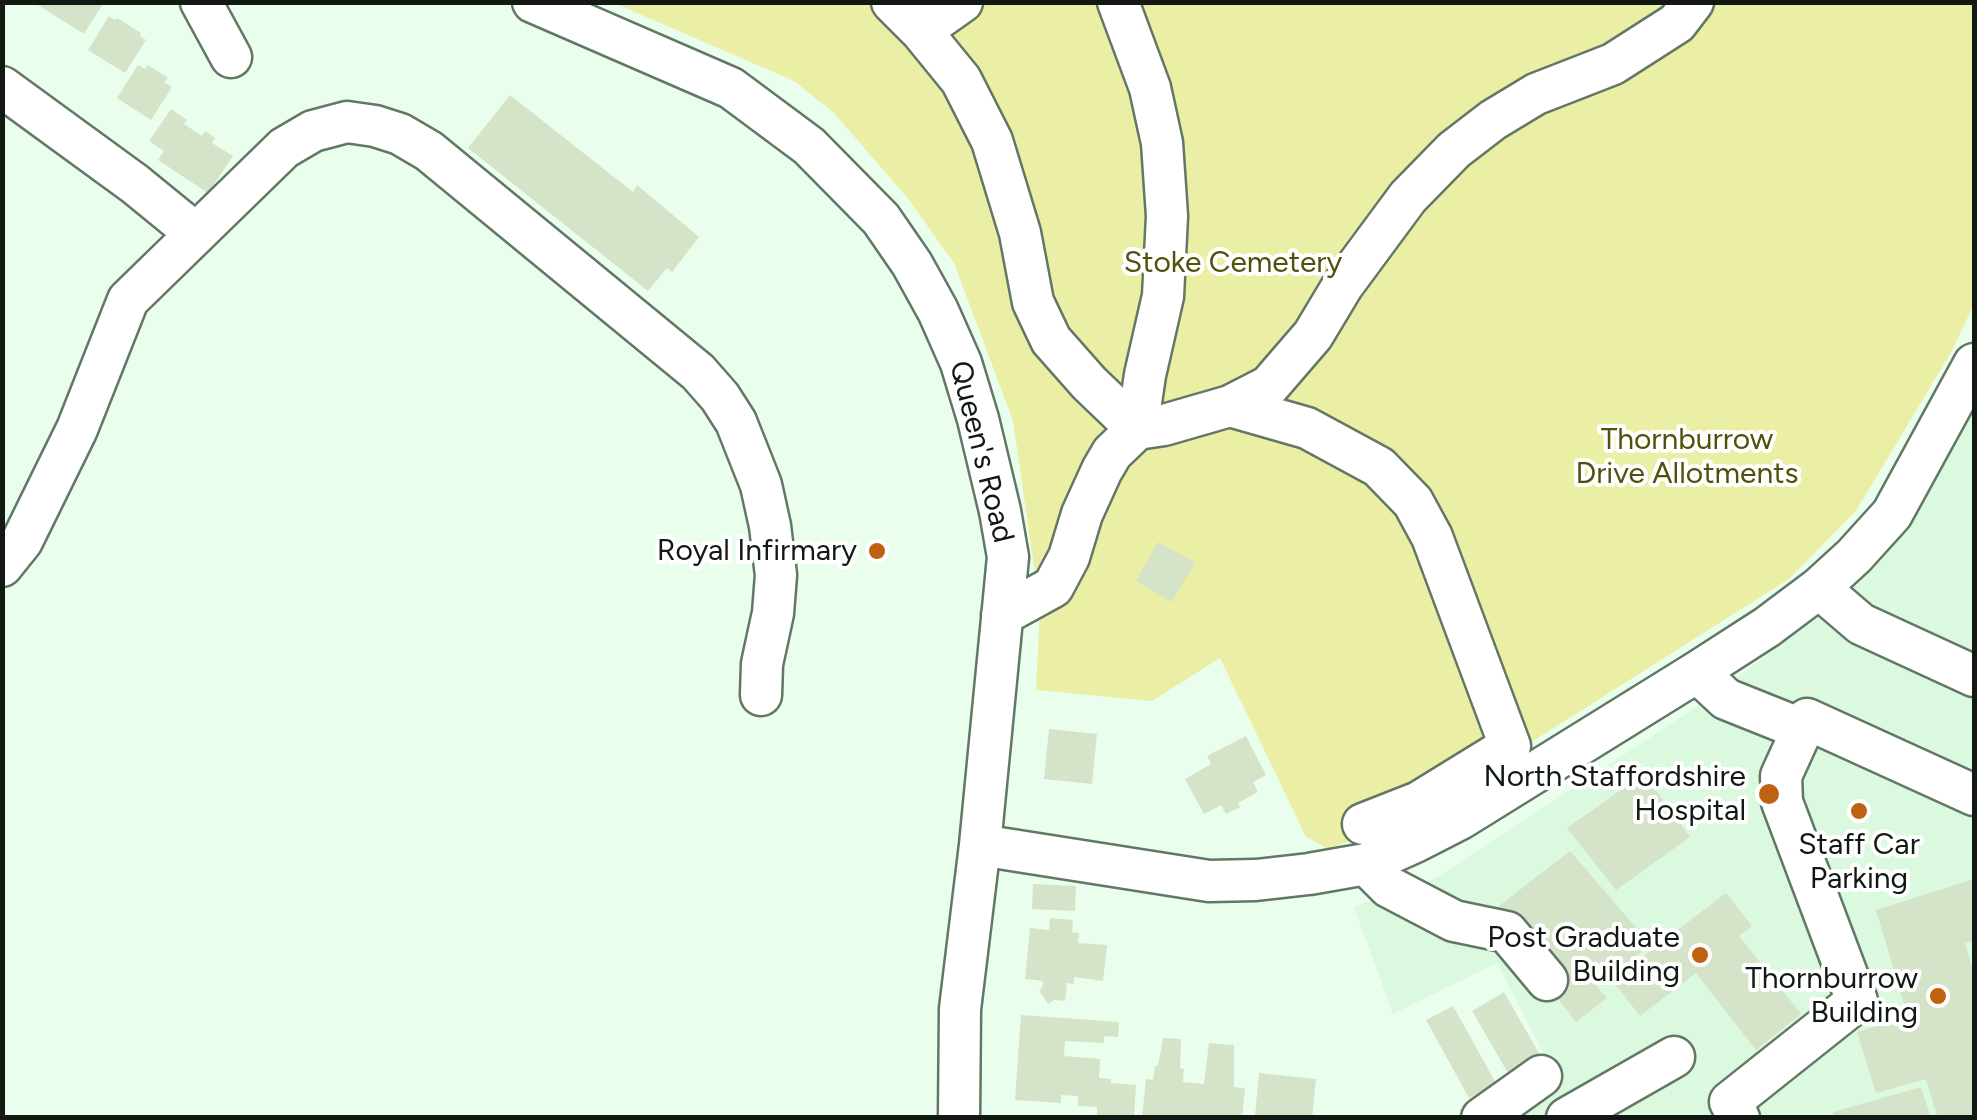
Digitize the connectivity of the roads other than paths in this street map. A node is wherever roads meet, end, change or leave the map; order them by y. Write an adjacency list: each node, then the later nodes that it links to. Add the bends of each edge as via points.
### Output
1 (201, 2): 8 (street)
2 (534, 2): 16 (street, Queen's Road, via 731,88 809,146 881,219 921,280 961,362 1008,557)
3 (892, 2): 7 (street)
4 (962, 2): 7 (street)
5 (1118, 2): 13 (street, via 1150,88 1167,216 1162,296)
6 (1693, 2): 12 (street, via 1677,23 1613,64 1536,94 1454,150 1408,197 1293,360 1268,386)
7 (921, 31): 13 (street, via 961,80 992,140 1033,302 1050,340)
8 (232, 56)
9 (2, 87): 10 (street)
10 (195, 233): 14 (street, via 128,300 77,429 22,540); 19 (street, via 284,148 312,131 347,122 400,134 489,200 698,372 736,422 760,485 776,575)
11 (1974, 364): 15 (street, via 1892,514)
12 (1230, 406): 13 (street); 22 (street, via 1307,428 1378,471 1412,502 1432,537 1510,746 1419,802)
13 (1137, 429): 16 (street, via 1102,470 1054,587)
14 (2, 566)
15 (1818, 588): 17 (street); 18 (street, via 1861,624)
16 (1002, 616): 23 (street, Queen's Road)
17 (1698, 672): 20 (street, via 1726,698); 24 (street, via 1460,819)
18 (1974, 676)
19 (760, 695)
20 (1801, 729): 21 (street, via 1807,719); 31 (street, via 1781,776 1782,802 1857,1001 1730,1102)
21 (1974, 795)
22 (1363, 824)
23 (980, 845): 24 (street, via 1209,881); 28 (street, Queen's Road, via 960,1009)
24 (1366, 864): 25 (street, via 1389,887 1454,921 1508,932)
25 (1547, 980)
26 (1674, 1057): 30 (street)
27 (1540, 1076): 29 (street)
28 (959, 1118)
29 (1482, 1118)
30 (1567, 1118)
31 (1739, 1118)

